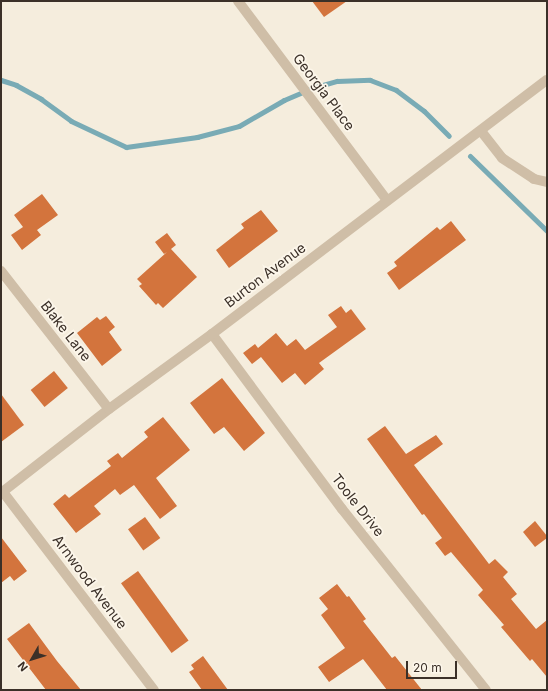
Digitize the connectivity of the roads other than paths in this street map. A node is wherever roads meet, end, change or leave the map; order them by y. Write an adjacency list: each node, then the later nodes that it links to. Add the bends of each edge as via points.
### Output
1 (238, 1): 5 (street, Georgia Place)
2 (547, 80): 3 (street, Burton Avenue)
3 (481, 130): 4 (street, via 502,158 534,179); 5 (street, Burton Avenue)
4 (547, 182)
5 (387, 200): 7 (street, Burton Avenue)
6 (1, 270): 8 (street, Blake Lane)
7 (212, 334): 8 (street, Burton Avenue); 11 (street, Toole Drive, via 342,509)
8 (109, 409): 9 (street, Burton Avenue)
9 (2, 492): 10 (street, Arnwood Avenue)
10 (154, 690)
11 (486, 690)

